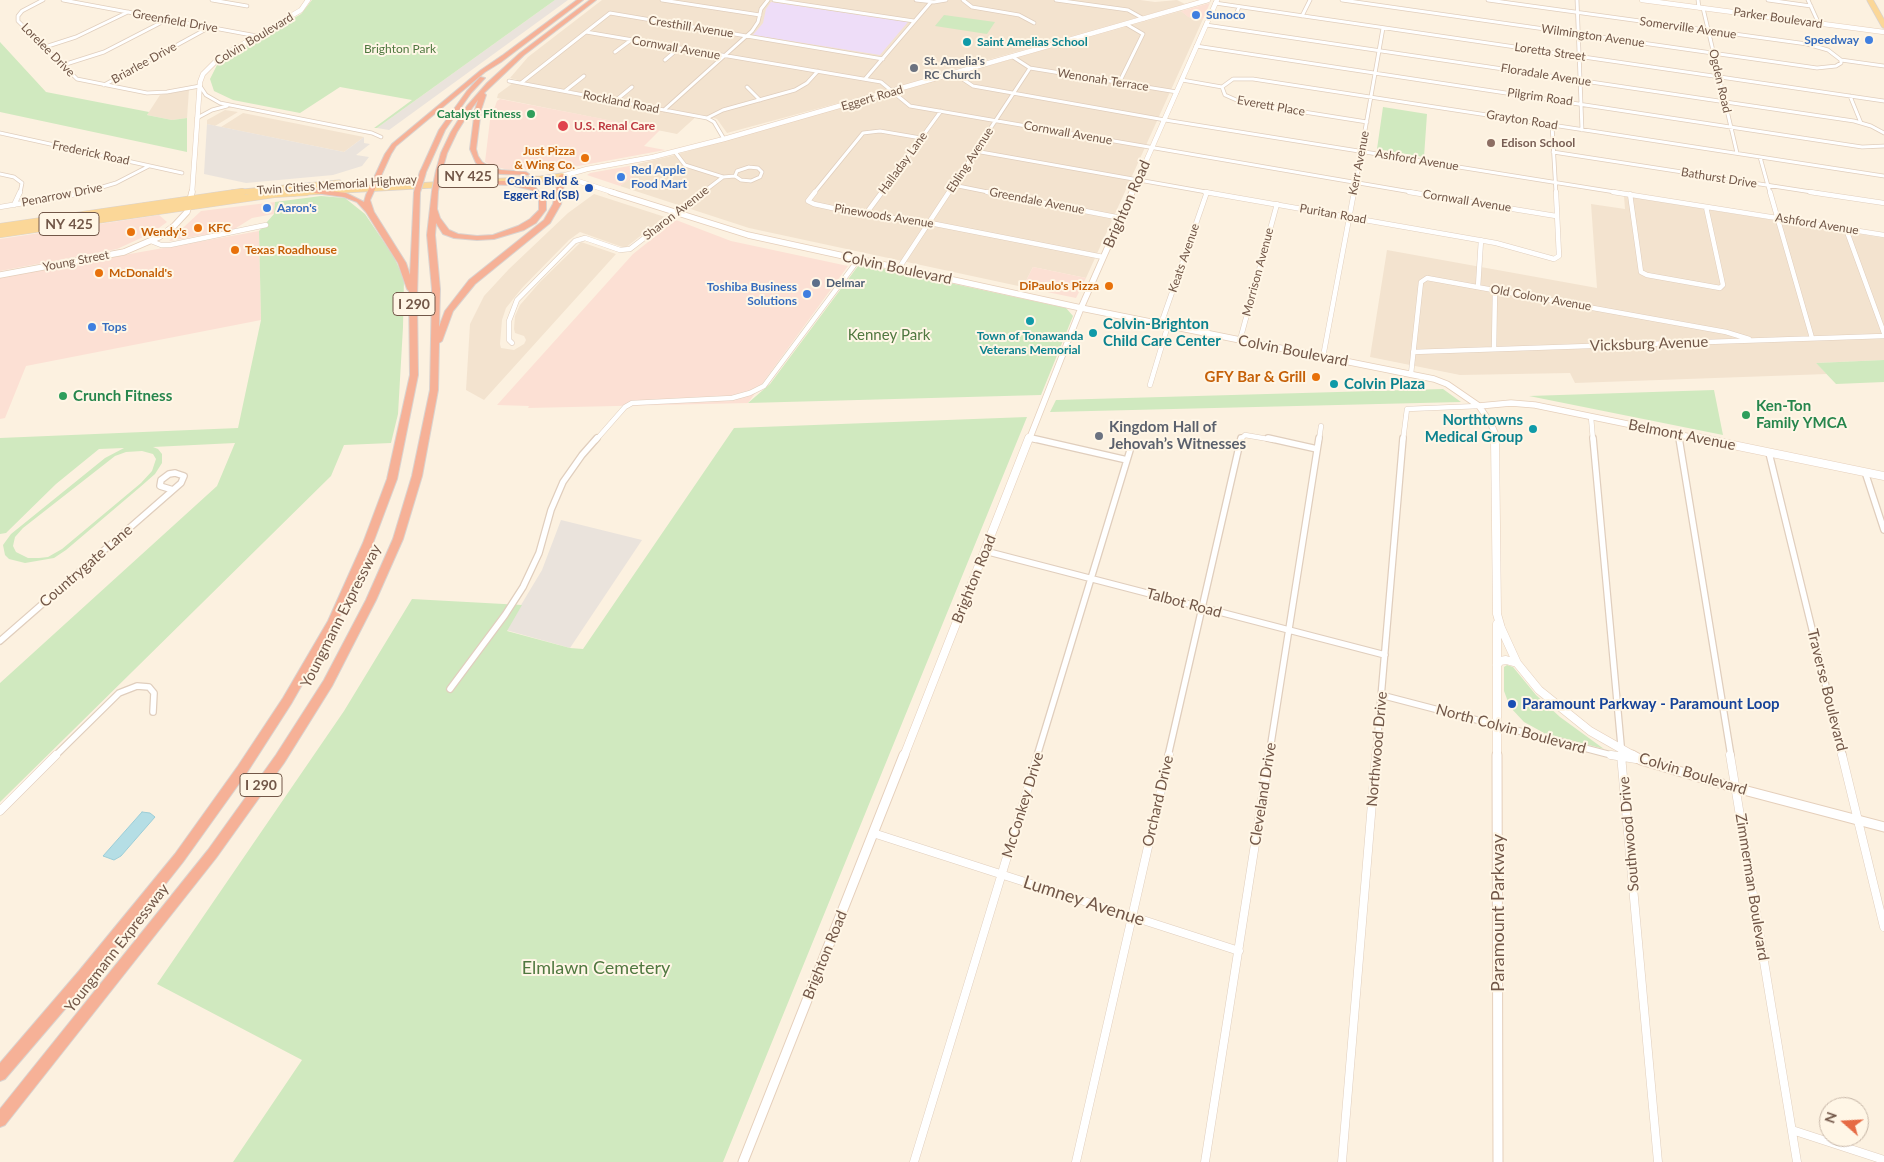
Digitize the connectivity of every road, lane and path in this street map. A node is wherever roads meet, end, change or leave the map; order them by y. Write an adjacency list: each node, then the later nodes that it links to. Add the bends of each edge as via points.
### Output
1 (43, 0): 54 (street, Lorelee Drive, via 24,10 18,19)
2 (63, 0): 31 (street, Greenfield Drive)
3 (212, 0): 27 (street)
4 (308, 0): 50 (street, Colvin Boulevard, via 301,10)
5 (580, 0): 61 (highway, Youngmann Expressway / I 290)
6 (593, 0): 80 (highway, Youngmann Expressway / I 290, via 522,54)
7 (662, 0): 33 (street)
8 (768, 0): 33 (street)
9 (774, 0): 38 (street)
10 (916, 0): 25 (street)
11 (946, 0): 25 (street)
12 (963, 0): 39 (street, via 976,8 1019,15)
13 (1056, 0): 24 (street)
14 (1208, 0): 37 (street, Eggert Road)
15 (1310, 0): 34 (street)
16 (1342, 0): 49 (street, Wilmington Avenue)
17 (1488, 0): 32 (street, Somerville Avenue)
18 (1576, 0): 32 (street)
19 (1642, 0): 30 (street, Parker Boulevard)
20 (1698, 0): 30 (street, Ogden Road)
21 (1768, 0): 28 (street)
22 (1808, 0): 28 (street)
23 (1870, 0): 43 (main road)
24 (1076, 1): 37 (street, via 1128,10)
25 (931, 2): 38 (street)
26 (1216, 2): 29 (street, Loretta Street); 42 (street, Brighton Road)
27 (247, 6)
28 (1811, 6): 41 (street)
29 (1239, 7): 34 (street, Loretta Street); 35 (street)
30 (1701, 8): 41 (street, Parker Boulevard); 46 (street, Ogden Road)
31 (128, 12): 36 (street, Greenfield Drive); 54 (street, via 76,37)
32 (1577, 12): 46 (street, Somerville Avenue); 49 (street)
33 (760, 15): 51 (street, via 756,26)
34 (1302, 16): 45 (street, Loretta Street)
35 (1235, 17)
36 (168, 19): 44 (street, Greenfield Drive); 66 (street, via 104,52)
37 (1144, 19): 40 (street, Eggert Road)
38 (914, 21): 63 (street)
39 (1034, 23)
40 (1126, 24): 62 (street, Eggert Road); 78 (street, via 1143,34)
41 (1819, 24): 48 (street, Parker Boulevard)
42 (1206, 25): 53 (street, Brighton Road); 56 (street, Floradale Avenue)
43 (1884, 25)
44 (210, 27): 50 (street, Greenfield Drive); 81 (street, Briarlee Drive)
45 (1383, 28): 56 (street, Kerr Avenue); 60 (street, Loretta Street)
46 (1708, 30): 58 (street, Ogden Road); 65 (street, Somerville Avenue, via 1813,45 1833,52)
47 (586, 32): 51 (street, Cresthill Avenue, via 610,14); 52 (street, Cornwall Avenue); 79 (street, Cresthill Avenue)
48 (1884, 32)
49 (1578, 34): 58 (street, Wilmington Avenue); 60 (street)
50 (257, 36): 82 (street, Colvin Boulevard, via 214,62 203,74)
51 (746, 36): 59 (street); 63 (street, Cresthill Avenue)
52 (630, 40): 55 (street, Cornwall Avenue); 57 (street)
53 (1196, 46): 70 (street, Pilgrim Road); 75 (street, Brighton Road)
54 (45, 47): 66 (street, Lorelee Drive)
55 (679, 48): 59 (street, Cornwall Avenue); 64 (street)
56 (1378, 50): 70 (street, Kerr Avenue); 76 (street, Floradale Avenue)
57 (615, 52)
58 (1713, 53): 65 (street, Wilmington Avenue, via 1823,68 1836,66); 73 (street, Ogden Road)
59 (724, 56): 69 (street, Cornwall Avenue); 98 (street)
60 (1579, 56): 73 (street, Loretta Street); 76 (street)
61 (503, 57): 134 (highway, via 400,140 388,154); 169 (highway, Youngmann Expressway / I 290, bridge, via 469,92 442,130 423,172 417,192)
62 (1013, 57): 68 (street); 71 (street, Eggert Road)
63 (883, 59): 74 (street)
64 (665, 60)
65 (1841, 60): 67 (street, Somerville Avenue)
66 (63, 65): 81 (street, Lorelee Drive, via 77,79)
67 (1884, 66)
68 (1030, 68): 78 (street, Wenonah Terrace); 89 (street, Ebling Avenue)
69 (818, 72): 74 (street, Cornwall Avenue); 92 (street, via 800,88)
70 (1375, 72): 91 (street, Kerr Avenue); 96 (street, Pilgrim Road)
71 (955, 74): 87 (street, Eggert Road); 89 (street, Ashford Avenue, via 972,86)
72 (584, 76): 86 (street)
73 (1719, 77): 90 (street, Loretta Street); 95 (street, Ogden Road)
74 (865, 79): 87 (street, Cornwall Avenue, via 881,82)
75 (1182, 80): 85 (street, Everett Place); 88 (street, Brighton Road)
76 (1580, 80): 95 (street, Floradale Avenue); 96 (street)
77 (509, 81): 79 (street, Rockland Road)
78 (1119, 82): 88 (street, Wenonah Terrace)
79 (521, 83): 86 (street, Rockland Road)
80 (489, 84): 125 (highway, via 478,110 475,156 478,163 488,168); 147 (highway, Youngmann Expressway / I 290, bridge, via 469,108 444,153)
81 (104, 85): 82 (street, Lorelee Drive, via 147,93)
82 (200, 86): 97 (street, via 210,98); 100 (street, Colvin Boulevard)
83 (632, 87): 93 (street)
84 (747, 87): 92 (street)
85 (1222, 87): 91 (street, Grayton Road, via 1229,80 1247,79); 104 (street, Everett Place, via 1225,95 1236,101)
86 (566, 91): 93 (street, Rockland Road)
87 (893, 92): 99 (street, Cornwall Avenue, via 910,106); 113 (street, Eggert Road)
88 (1177, 92): 103 (street, Brighton Road)
89 (1013, 94): 102 (street, Ebling Avenue); 103 (street, Ashford Avenue)
90 (1850, 96): 94 (street, Loretta Street); 105 (street)
91 (1371, 97): 104 (street, Kerr Avenue); 106 (street, Grayton Road)
92 (760, 100): 101 (street)
93 (615, 101): 98 (street, Rockland Road)
94 (1884, 101)
95 (1725, 102): 105 (street, Floradale Avenue); 107 (street, Ogden Road)
96 (1581, 103): 107 (street, Pilgrim Road); 108 (street)
97 (231, 106): 100 (street, via 212,110); 111 (street, via 372,133)
98 (664, 110): 101 (street, Rockland Road)
99 (941, 111): 102 (street, Cornwall Avenue); 112 (street, Halladay Lane)
100 (197, 118): 140 (street, Colvin Boulevard)
101 (707, 118): 113 (street, via 714,122)
102 (995, 120): 115 (street, Cornwall Avenue); 116 (street, Ebling Avenue)
103 (1165, 120): 115 (street, Brighton Road); 117 (street, Ashford Avenue)
104 (1367, 122): 117 (street, Kerr Avenue)
105 (1861, 123): 110 (street, Floradale Avenue)
106 (1552, 125): 108 (street, Grayton Road); 119 (street, Puritan Road)
107 (1730, 126): 114 (street, Pilgrim Road, via 1862,147); 120 (street, Ogden Road)
108 (1582, 130): 120 (street, Grayton Road)
109 (0, 132): 122 (street, Frederick Road)
110 (1884, 133)
111 (381, 138)
112 (921, 138): 150 (street, Halladay Lane); 150 (street, Pinewoods Avenue, via 880,131 863,133 808,199 811,204)
113 (724, 139): 118 (street, Eggert Road)
114 (1884, 146)
115 (1152, 149): 130 (street, Brighton Road); 133 (street, Cornwall Avenue)
116 (975, 151): 130 (street, Puritan Road); 136 (street, Ebling Avenue)
117 (1361, 151): 132 (street, Ashford Avenue); 133 (street, Kerr Avenue)
118 (675, 152): 126 (street, Eggert Road); 129 (street, via 685,165)
119 (1554, 152): 132 (street, Puritan Road); 135 (street, Bathurst Drive)
120 (1736, 153): 121 (street, Grayton Road)
121 (1760, 157): 128 (street, Grayton Road); 135 (street)
122 (149, 166): 123 (street, Frederick Road); 141 (street, Penarrow Drive, via 128,178 93,190)
123 (182, 173)
124 (0, 174): 141 (street, via 14,177 22,184)
125 (526, 174): 126 (main road, Twin Cities Memorial Highway / NY 425); 134 (main road, Twin Cities Memorial Highway / NY 425)
126 (562, 176): 131 (main road, Twin Cities Memorial Highway); 149 (street, Colvin Boulevard); 179 (highway, via 556,204 547,220 472,282 460,296 449,311)
127 (735, 176): 127 (street, via 751,181 760,177 762,172 749,167 737,171); 129 (street)
128 (1884, 176)
129 (722, 178): 149 (street, Sharon Avenue)
130 (1138, 180): 138 (street, Puritan Road); 153 (street, Brighton Road)
131 (480, 182): 134 (main road, Twin Cities Memorial Highway / NY 425); 147 (highway, via 534,189 543,201 542,210 522,228 494,237 477,238 446,232)
132 (1555, 182): 139 (street, Ashford Avenue); 151 (street, Puritan Road)
133 (1355, 183): 151 (street, Cornwall Avenue); 152 (street, Kerr Avenue)
134 (373, 184): 137 (main road, Twin Cities Memorial Highway / NY 425); 140 (main road, Twin Cities Memorial Highway / NY 425, via 280,187); 148 (highway, via 367,200)
135 (1769, 185): 143 (street, Bathurst Drive); 154 (street)
136 (953, 186): 153 (street, Greendale Avenue); 155 (street, Ebling Avenue)
137 (315, 191): 144 (main road, Twin Cities Memorial Highway / NY 425); 148 (highway, via 344,194)
138 (1207, 192): 142 (street, Puritan Road); 171 (street, Keats Avenue)
139 (1630, 194): 145 (street, Ashford Avenue); 145 (street, via 1641,272 1720,288 1723,285)
140 (192, 198): 144 (street, Young Street); 157 (main road, Twin Cities Memorial Highway / NY 425)
141 (14, 204): 146 (street, Penarrow Drive)
142 (1277, 204): 152 (street, Puritan Road); 174 (street, Morrison Avenue)
143 (1884, 204)
144 (190, 206): 159 (main road, Twin Cities Memorial Highway / NY 425); 162 (street, Young Street, via 182,220)
145 (1706, 206): 154 (street, Ashford Avenue)
146 (0, 207)
147 (433, 207): 179 (highway, Youngmann Expressway / I 290)
148 (370, 212): 169 (highway, via 402,264)
149 (677, 213): 164 (street, Colvin Boulevard, via 743,234); 176 (street, Sharon Avenue, via 630,249 620,250 585,238 575,241 517,300 509,321 509,340)
150 (865, 214): 155 (street, Pinewoods Avenue)
151 (1556, 216): 161 (street, Puritan Road, via 1559,256 1554,259)
152 (1349, 217): 161 (street, Puritan Road); 180 (street, Kerr Avenue)
153 (1121, 218): 163 (street, Brighton Road)
154 (1777, 218): 158 (street, Ashford Avenue); 173 (street)
155 (928, 223): 163 (street, Pinewoods Avenue); 165 (street, Ebling Avenue)
156 (266, 226): 162 (street, Young Street, via 170,245)
157 (0, 227)
158 (1846, 229): 160 (street, Ashford Avenue); 172 (street)
159 (0, 234)
160 (1884, 235)
161 (1481, 240): 167 (street)
162 (151, 241): 166 (street, Young Street, via 113,255)
163 (1103, 257): 170 (street, Brighton Road)
164 (858, 260): 165 (street, Colvin Boulevard); 205 (street, via 764,386 732,398 643,401 625,407 562,482 539,552 523,587)
165 (899, 268): 170 (street, Colvin Boulevard)
166 (0, 275)
167 (1478, 287): 168 (street, Old Colony Avenue); 178 (street, Old Colony Avenue, via 1430,278 1422,280)
168 (1494, 290): 175 (street, Old Colony Avenue, via 1726,332); 177 (street)
169 (414, 297): 219 (highway, Youngmann Expressway / I 290, via 414,375 392,479 368,543 332,622 287,701 179,858)
170 (1081, 308): 171 (street, Colvin Boulevard); 187 (street, Brighton Road)
171 (1165, 324): 174 (street, Colvin Boulevard); 182 (street)
172 (1884, 334): 173 (street, Vicksburg Avenue)
173 (1812, 338): 175 (street, Vicksburg Avenue)
174 (1240, 340): 180 (street, Colvin Boulevard)
175 (1752, 340): 177 (street, Vicksburg Avenue)
176 (512, 343)
177 (1494, 349): 178 (street, Vicksburg Avenue)
178 (1413, 352): 181 (street, Old Colony Avenue)
179 (434, 354): 220 (highway, Youngmann Expressway / I 290, via 434,390 417,476 398,539 371,600 318,698 280,759 212,854)
180 (1323, 357): 181 (street, Colvin Boulevard)
181 (1411, 374): 183 (street, Colvin Boulevard, via 1447,384)
182 (1150, 385)
183 (1479, 406): 184 (street, Belmont Avenue, via 1526,404); 199 (street, Colvin Boulevard, via 1496,439); 202 (street, Northwood Drive, via 1406,410)
184 (1591, 417): 186 (street, Belmont Avenue); 209 (street, Southwood Drive)
185 (1321, 426): 189 (street, Cleveland Drive)
186 (1678, 434): 190 (street, Belmont Avenue); 210 (street, Zimmerman Boulevard)
187 (1030, 438): 191 (street); 196 (street, Brighton Road)
188 (1131, 447): 191 (street, McConkey Drive)
189 (1317, 449): 198 (street, Orchard Drive, via 1248,434 1242,436); 200 (street, Cleveland Drive)
190 (1769, 453): 192 (street, Belmont Avenue); 212 (street, Traverse Boulevard)
191 (1127, 460): 197 (street, McConkey Drive)
192 (1865, 472): 193 (street, Belmont Avenue); 195 (street)
193 (1884, 476)
194 (173, 490): 201 (street, Countrygate Lane)
195 (1884, 530)
196 (985, 551): 197 (street, Talbot Road); 214 (street, Brighton Road)
197 (1091, 579): 198 (street, Talbot Road); 215 (street, McConkey Drive)
198 (1201, 608): 200 (street, Talbot Road); 216 (street, Orchard Drive)
199 (1497, 612): 203 (street, Colvin Boulevard); 204 (street, Paramount Parkway)
200 (1288, 630): 202 (street, Talbot Road); 218 (street, Cleveland Drive)
201 (0, 641)
202 (1384, 655): 206 (street, Northwood Drive)
203 (1517, 662): 204 (street, via 1500,661); 209 (street, Colvin Boulevard, via 1539,690)
204 (1497, 665): 208 (street, Paramount Parkway)
205 (450, 690)
206 (1381, 694): 208 (street, North Colvin Boulevard); 227 (street, Northwood Drive)
207 (153, 712): 211 (street, via 154,693 149,687 137,686 119,693)
208 (1497, 725): 209 (street, North Colvin Boulevard); 228 (street, Paramount Parkway)
209 (1622, 754): 210 (street, Colvin Boulevard); 229 (street, Southwood Drive)
210 (1736, 788): 212 (street, Colvin Boulevard); 221 (street, Zimmerman Boulevard)
211 (0, 811)
212 (1858, 820): 213 (street, Colvin Boulevard); 217 (street, Traverse Boulevard)
213 (1884, 827)
214 (873, 833): 215 (street, Lumney Avenue); 223 (street, Brighton Road)
215 (1002, 875): 216 (street, Lumney Avenue); 224 (street, McConkey Drive)
216 (1132, 917): 218 (street, Lumney Avenue); 225 (street, Orchard Drive)
217 (1884, 927)
218 (1239, 951): 226 (street, Cleveland Drive)
219 (0, 1074)
220 (0, 1120)
221 (1792, 1130): 222 (street); 230 (street, Zimmerman Boulevard)
222 (1884, 1160)
223 (742, 1162)
224 (914, 1162)
225 (1076, 1162)
226 (1205, 1162)
227 (1342, 1162)
228 (1498, 1162)
229 (1658, 1162)
230 (1797, 1162)

